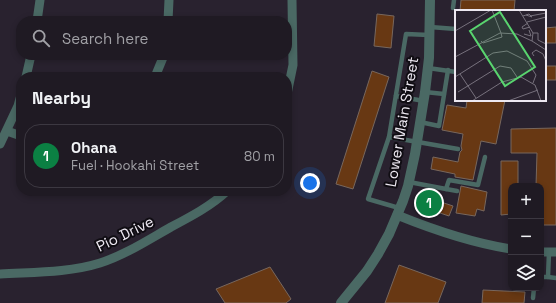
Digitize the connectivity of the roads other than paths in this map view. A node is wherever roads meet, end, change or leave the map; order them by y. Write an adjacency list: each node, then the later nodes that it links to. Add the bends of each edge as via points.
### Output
1 (40, 0): 7 (street)
2 (169, 0): 8 (street)
3 (292, 0): 17 (street)
4 (430, 0): 10 (street, Lower Main Street)
5 (454, 0): 6 (lane)
6 (453, 8)
7 (38, 16)
8 (168, 16)
9 (455, 29): 10 (lane)
10 (430, 32): 13 (street, Lower Main Street); 20 (lane, via 406,34)
11 (30, 60): 15 (street)
12 (162, 60): 16 (street)
13 (428, 68): 14 (lane); 21 (street, Lower Main Street)
14 (448, 70): 18 (lane); 19 (lane)
15 (27, 72)
16 (157, 72)
17 (292, 72)
18 (455, 72)
19 (444, 94): 21 (lane); 23 (lane, via 439,126)
20 (396, 96): 21 (lane); 26 (lane)
21 (424, 96): 23 (street, Lower Main Street)
22 (16, 108): 24 (street)
23 (420, 122): 27 (street, Lower Main Street)
24 (7, 131): 25 (street); 28 (street)
25 (16, 134)
26 (389, 137): 27 (lane); 35 (lane, via 368,199)
27 (417, 141): 29 (lane); 31 (street, Lower Main Street)
28 (0, 144)
29 (458, 149)
30 (485, 157): 32 (lane, via 478,185 449,180)
31 (409, 182): 32 (lane); 35 (street, Lower Main Street)
32 (446, 189): 33 (lane)
33 (457, 191)
34 (220, 196): 38 (street, Pio Drive, via 198,212 118,256 99,263 80,268)
35 (399, 212): 36 (street, via 417,223); 44 (street, Lower Main Street, via 378,254)
36 (508, 249)
37 (549, 252): 40 (lane)
38 (0, 274)
39 (544, 277): 40 (lane)
40 (548, 277): 41 (lane)
41 (556, 278)
42 (534, 291): 43 (lane)
43 (534, 298)
44 (341, 303)

